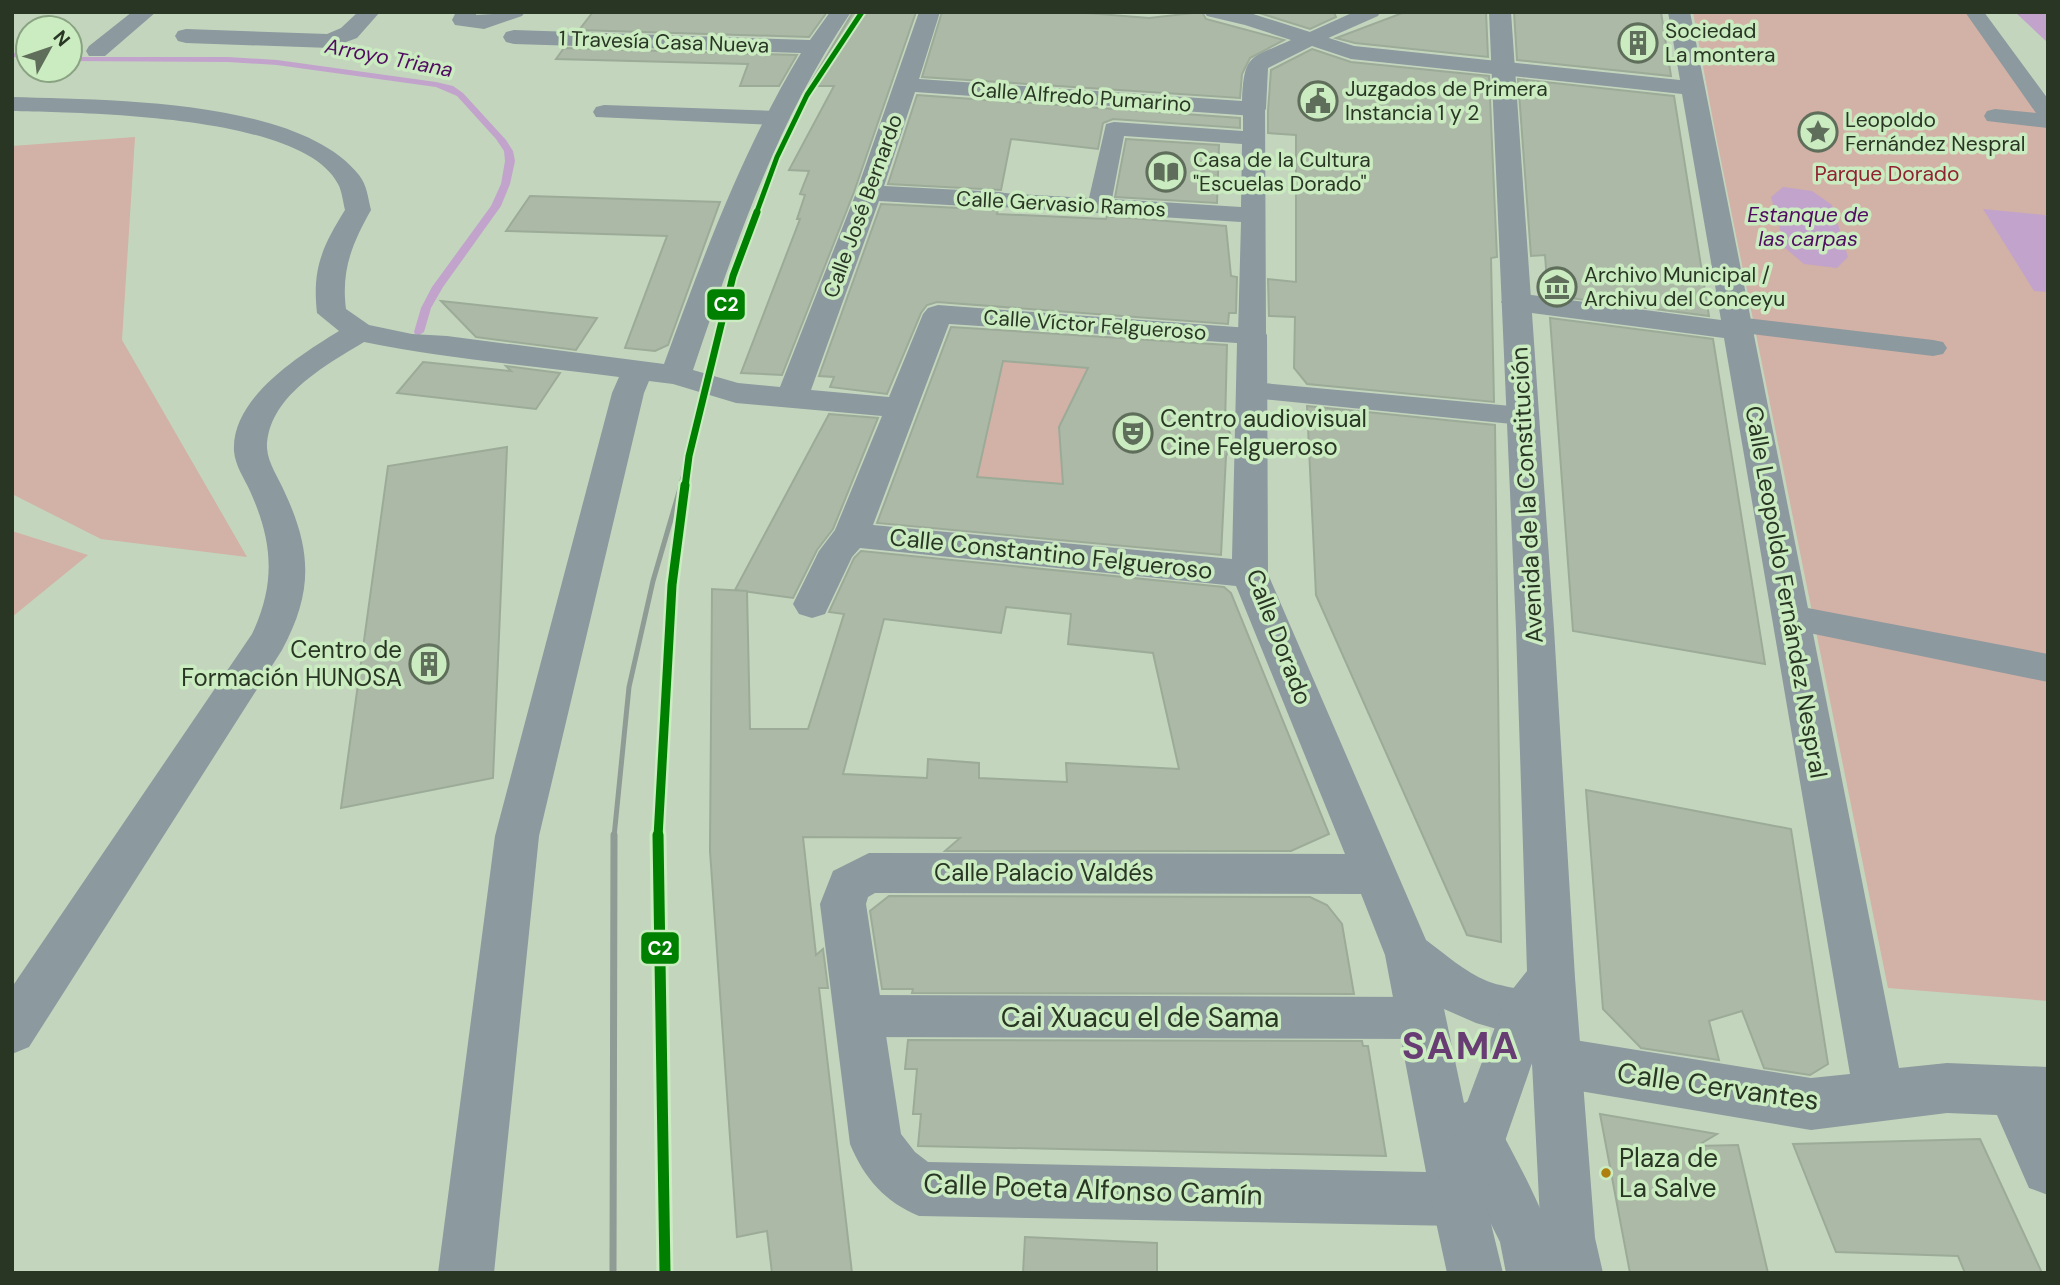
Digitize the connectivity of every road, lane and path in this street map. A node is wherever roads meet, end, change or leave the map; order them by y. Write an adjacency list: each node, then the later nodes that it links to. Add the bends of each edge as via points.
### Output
1 (146, 12): 16 (street)
2 (370, 12): 12 (street, via 349,33 330,41)
3 (467, 12): 4 (street, via 463,20 471,23)
4 (515, 12)
5 (841, 12): 15 (street)
6 (930, 12): 18 (street, Calle José Bernardo)
7 (1214, 12): 14 (street)
8 (1371, 12): 14 (street)
9 (1500, 12): 17 (street, Avenida de la Constitución)
10 (1679, 12): 19 (street, Calle Leopoldo Fernández Nespral)
11 (1974, 12): 23 (street)
12 (186, 36)
13 (514, 37): 15 (street, 1 Travesía Casa Nueva)
14 (1310, 39): 17 (street, via 1352,52); 21 (street, Calle Dorado, via 1259,64)
15 (815, 47): 25 (street)
16 (97, 51)
17 (1503, 69): 19 (street); 32 (street, Avenida de la Constitución)
18 (907, 85): 21 (street, Calle Alfredo Pumarino); 28 (street, Calle José Bernardo)
19 (1700, 88): 33 (street, Calle Leopoldo Fernández Nespral)
20 (12, 104): 34 (street, via 177,113 244,124 327,156 350,180 358,210 336,247 327,282 330,303 332,313)
21 (1254, 108): 27 (street, Calle Dorado)
22 (604, 112): 25 (street)
23 (2048, 115)
24 (1996, 116): 26 (street)
25 (777, 118): 37 (street, via 723,244)
26 (2048, 121)
27 (1254, 138): 30 (street, via 1114,129); 31 (street, Calle Dorado)
28 (869, 193): 29 (street, Calle Gervasio Ramos); 39 (street, Calle José Bernardo)
29 (1000, 201): 30 (street, Calle Gervasio Ramos)
30 (1099, 206): 31 (street, Calle Gervasio Ramos)
31 (1253, 215): 35 (street, Calle Dorado)
32 (1516, 302): 33 (street); 41 (street, Avenida de la Constitución)
33 (1738, 328): 36 (street); 45 (street, Calle Leopoldo Fernández Nespral)
34 (359, 332): 37 (street, via 412,344); 51 (street, via 270,399 250,447 282,525 287,555 286,595 268,640)
35 (1252, 335): 38 (street, Calle Dorado); 40 (street, Calle Víctor Felgueroso, via 938,314)
36 (1933, 348)
37 (657, 373): 39 (street, via 736,393); 59 (street, via 628,393 517,836)
38 (1252, 391): 41 (street); 43 (street, Calle Dorado)
39 (792, 398): 40 (street)
40 (900, 408): 42 (street)
41 (1522, 416): 49 (street, Avenida de la Constitución)
42 (851, 534): 43 (street, Calle Constantino Felgueroso); 44 (street, via 837,551)
43 (1250, 574): 47 (street, Calle Dorado)
44 (812, 604)
45 (1791, 618): 46 (street); 55 (street, Calle Leopoldo Fernández Nespral)
46 (2048, 668)
47 (1376, 874): 48 (street, Calle Dorado); 50 (street, Calle Palacio Valdés, via 869,873 849,885 843,904)
48 (1409, 955): 49 (street, via 1455,992 1498,1009); 52 (street)
49 (1538, 995): 53 (street); 56 (street)
50 (858, 1016): 52 (street, Cai Xuacu el de Sama); 58 (street, Calle Poeta Alfonso Camín, via 876,1143 896,1171 919,1189)
51 (12, 1030)
52 (1427, 1040): 56 (street); 58 (street)
53 (1556, 1062): 55 (street, Calle Cervantes, via 1811,1104); 62 (street, via 1568,1238)
54 (2030, 1092): 55 (street, Calle Cervantes, via 1947,1088); 57 (street)
55 (1879, 1096)
56 (1479, 1140): 58 (street); 61 (street, via 1526,1237)
57 (2048, 1169)
58 (1458, 1199): 60 (street)
59 (466, 1273)
60 (1475, 1273)
61 (1534, 1273)
62 (1576, 1273)

